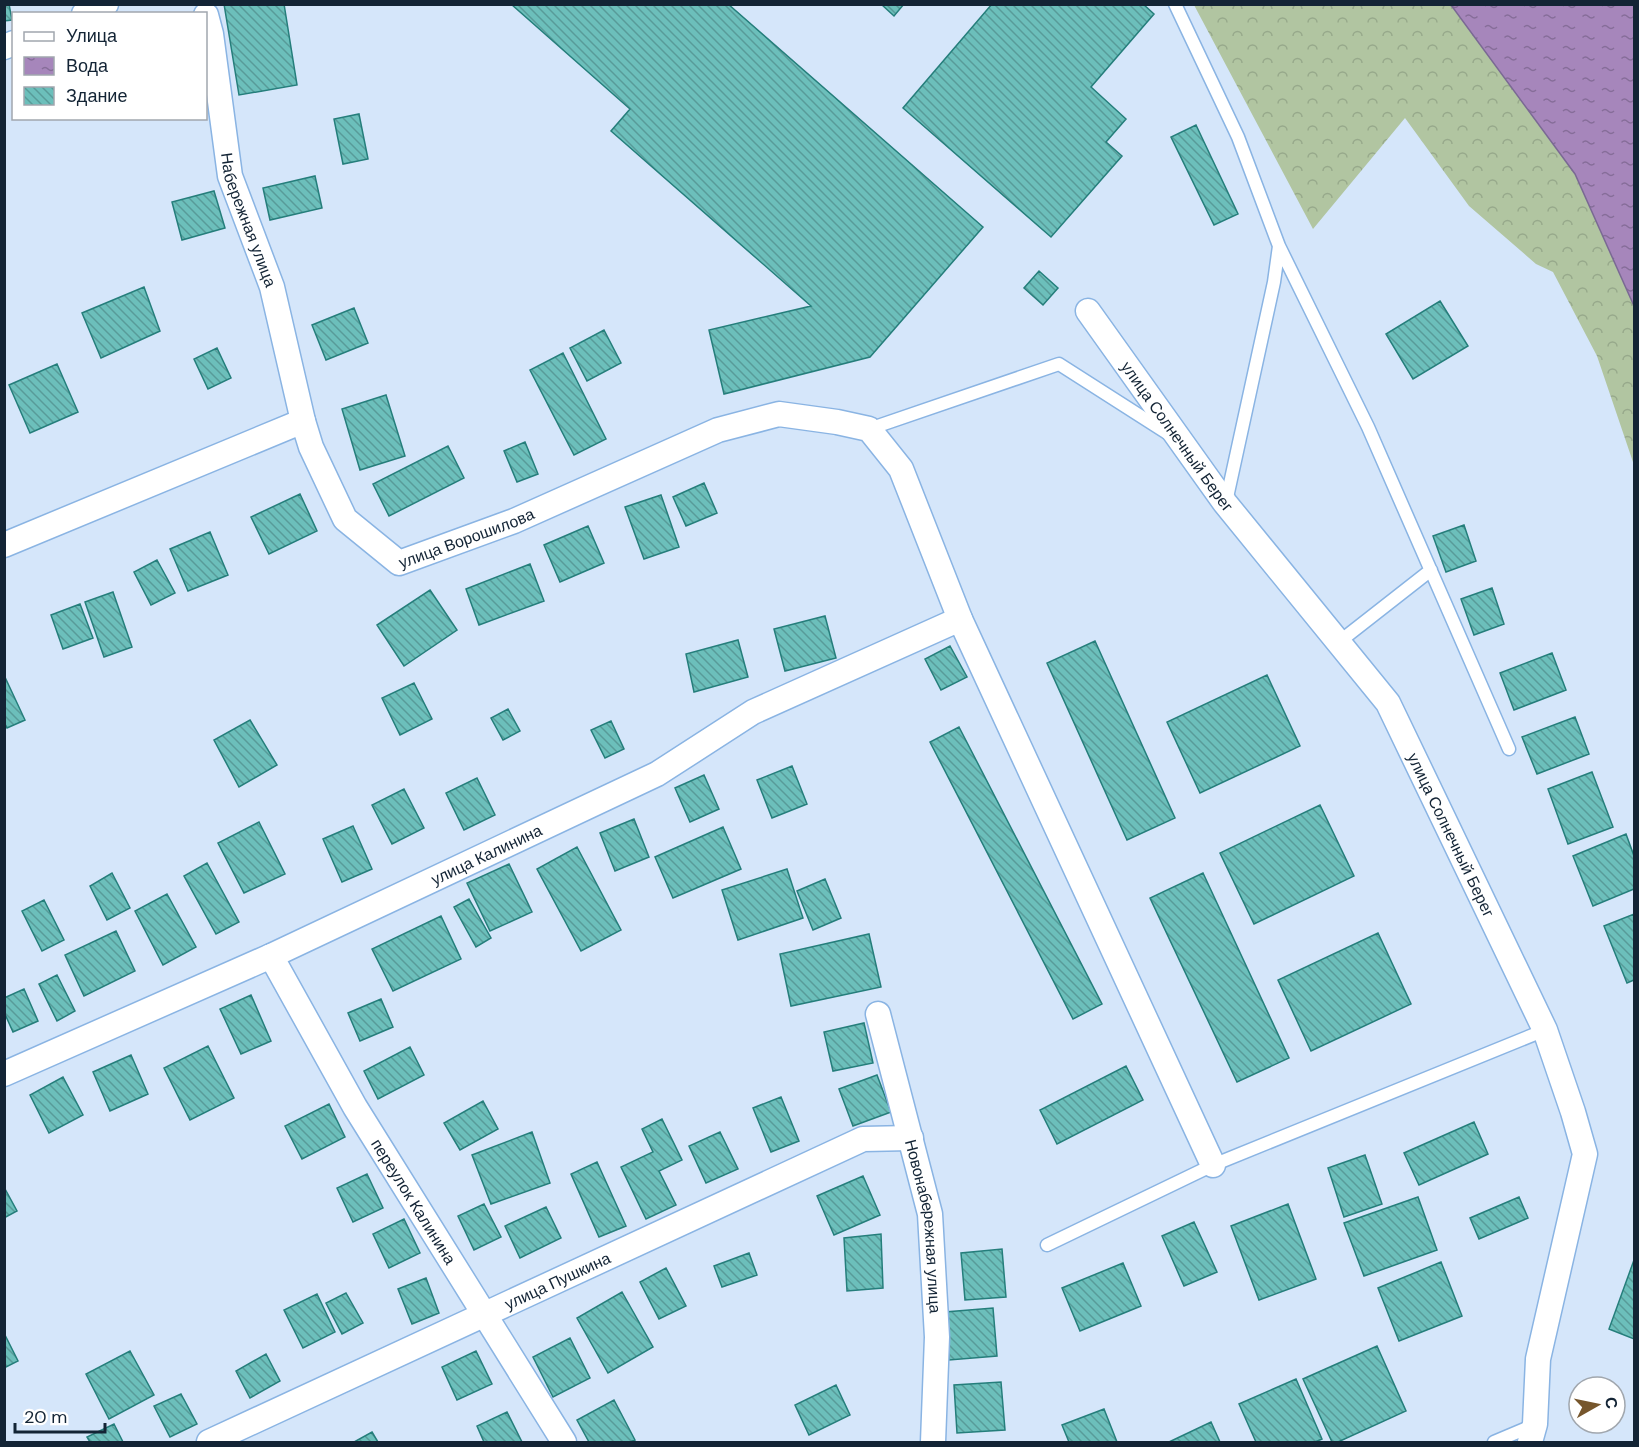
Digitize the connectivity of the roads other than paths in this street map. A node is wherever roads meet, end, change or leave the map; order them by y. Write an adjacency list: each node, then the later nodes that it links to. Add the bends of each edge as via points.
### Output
1 (106, 4): 3 (street)
2 (1175, 4): 5 (lane, via 1238,137)
3 (88, 12)
4 (207, 21): 7 (street, Набережная улица, via 230,176 272,287)
5 (1279, 246): 10 (lane); 12 (lane, via 1368,427)
6 (1088, 311): 9 (street, улица Солнечный Берег)
7 (303, 421): 8 (street, улица Ворошилова, via 345,519 399,563 514,521 717,430 779,414); 11 (street)
8 (869, 429): 9 (lane, via 1059,364); 13 (street, via 901,469)
9 (1183, 443): 10 (street, улица Солнечный Берег)
10 (1225, 503): 14 (street, улица Солнечный Берег)
11 (4, 545)
12 (1431, 570): 14 (lane); 15 (lane)
13 (960, 619): 16 (street, улица Калинина, via 753,712 657,774); 21 (street)
14 (1339, 642): 18 (street, улица Солнечный Берег, via 1388,703)
15 (1509, 750)
16 (271, 956): 19 (street, улица Калинина); 23 (street, переулок Калинина, via 355,1107)
17 (878, 1014): 20 (street, Новонабережная улица)
18 (1545, 1030): 21 (lane); 24 (street, улица Солнечный Берег, via 1586,1154 1538,1359)
19 (4, 1074)
20 (911, 1138): 23 (street, улица Пушкина, via 862,1139); 27 (street, Новонабережная улица, via 930,1214 937,1337)
21 (1213, 1165): 22 (lane)
22 (1047, 1245)
23 (483, 1314): 25 (street, улица Пушкина); 26 (street, переулок Калинина)
24 (1533, 1433): 28 (lane)
25 (208, 1443)
26 (564, 1443)
27 (933, 1443)
28 (1494, 1443)

